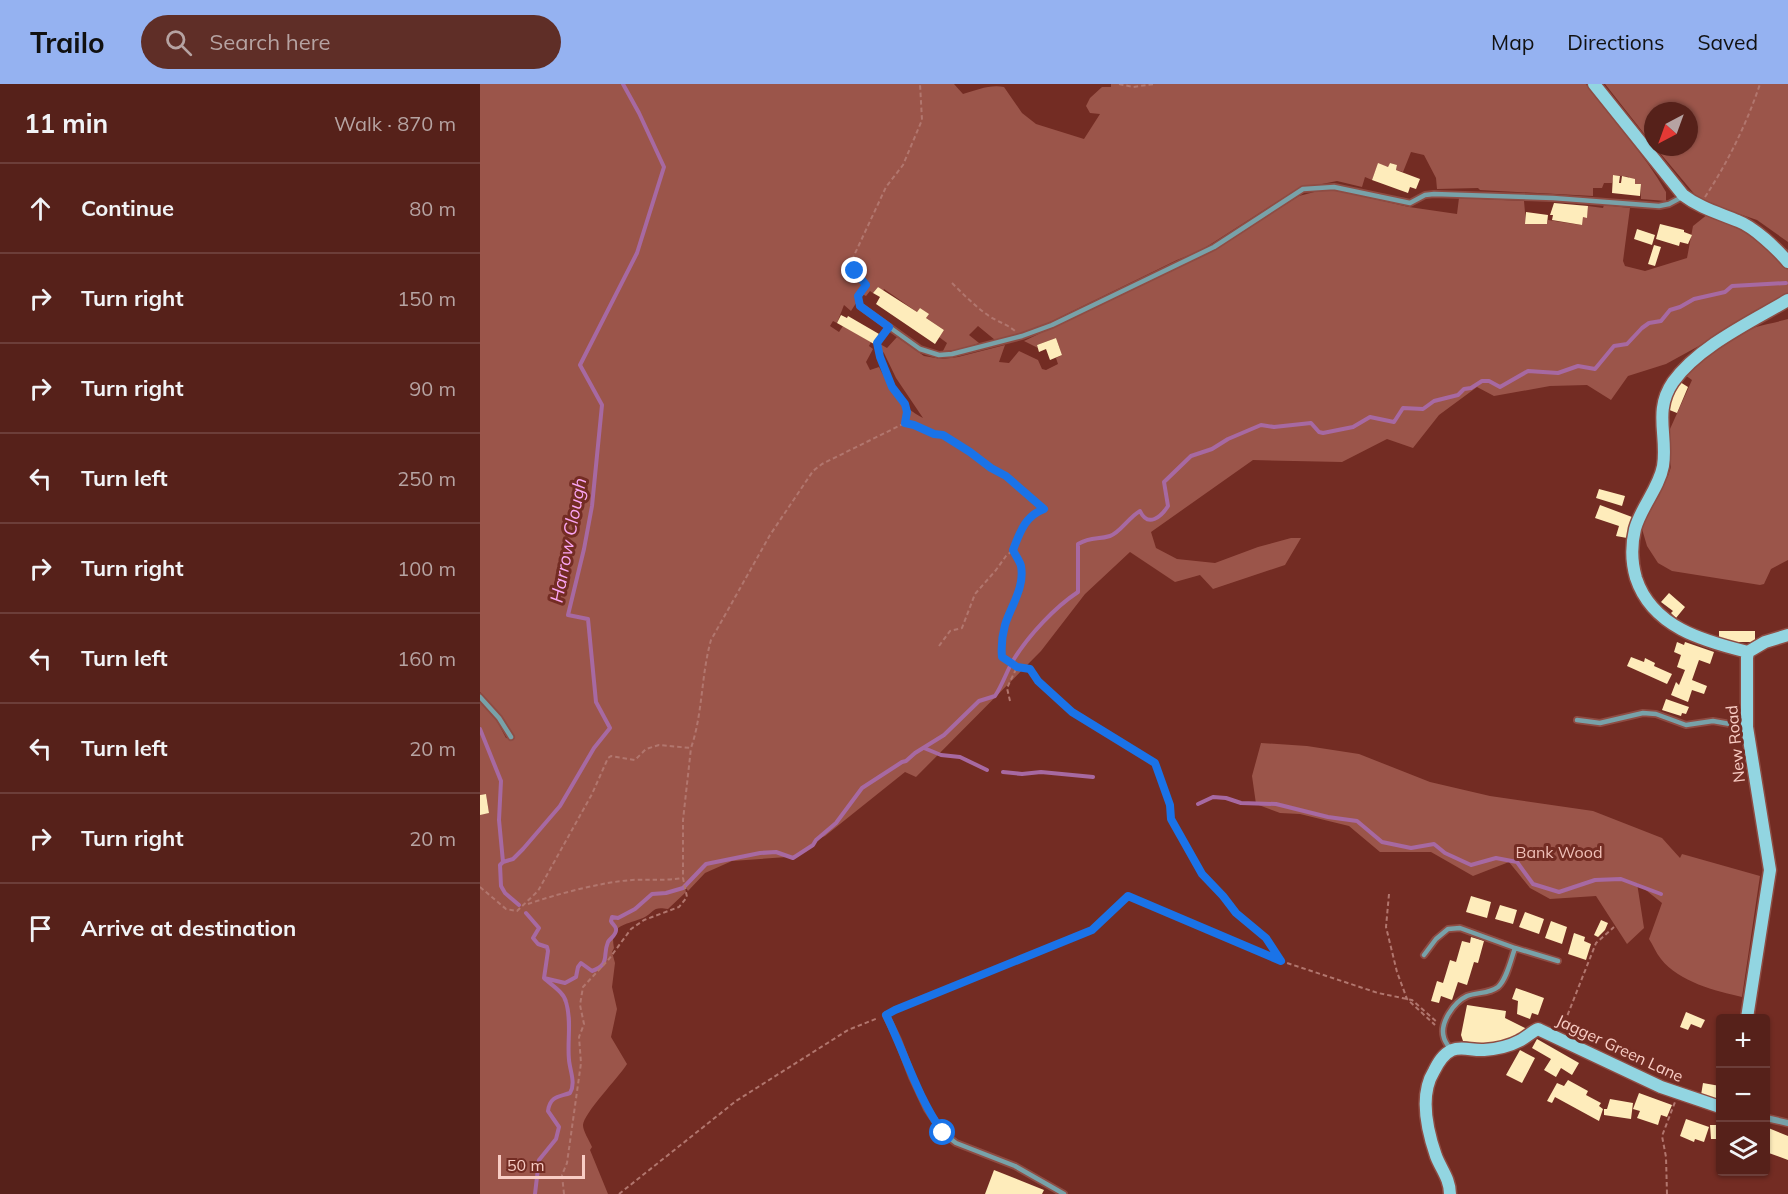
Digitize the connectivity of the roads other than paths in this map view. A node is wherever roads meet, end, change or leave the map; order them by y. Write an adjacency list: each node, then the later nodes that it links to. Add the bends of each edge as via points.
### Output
1 (1594, 84): 2 (street)
2 (1683, 195): 3 (street, via 1745,225); 5 (lane, via 1673,203 1659,206 1434,194 1410,203 1335,188 1304,189 1214,247 1052,325 952,354 920,349)
3 (1788, 262)
4 (1788, 300): 7 (street, via 1712,346 1674,381 1662,409 1663,466 1639,519 1632,546 1640,587 1663,618 1695,636)
5 (860, 306)
6 (1788, 634): 7 (street)
7 (1748, 652): 10 (street, New Road)
8 (480, 697): 11 (lane)
9 (1577, 720): 10 (lane, via 1600,723 1643,713 1686,725 1713,721)
10 (1747, 727): 15 (street, New Road, via 1770,870)
11 (511, 737)
12 (1515, 948): 13 (lane, via 1460,928 1448,930); 14 (lane); 17 (lane, via 1500,986 1468,996 1452,1009 1443,1038)
13 (1424, 955)
14 (1558, 961)
15 (1748, 1014)
16 (886, 1015): 21 (lane, via 927,1109 943,1133 956,1143 1014,1166)
17 (1451, 1050): 18 (street, Jagger Green Lane, via 1504,1047 1538,1029 1622,1070); 22 (street, via 1440,1059 1430,1077 1426,1095 1436,1156 1450,1185)
18 (1716, 1106)
19 (1770, 1119): 20 (street)
20 (1788, 1123)
21 (1064, 1194)
22 (1450, 1194)

